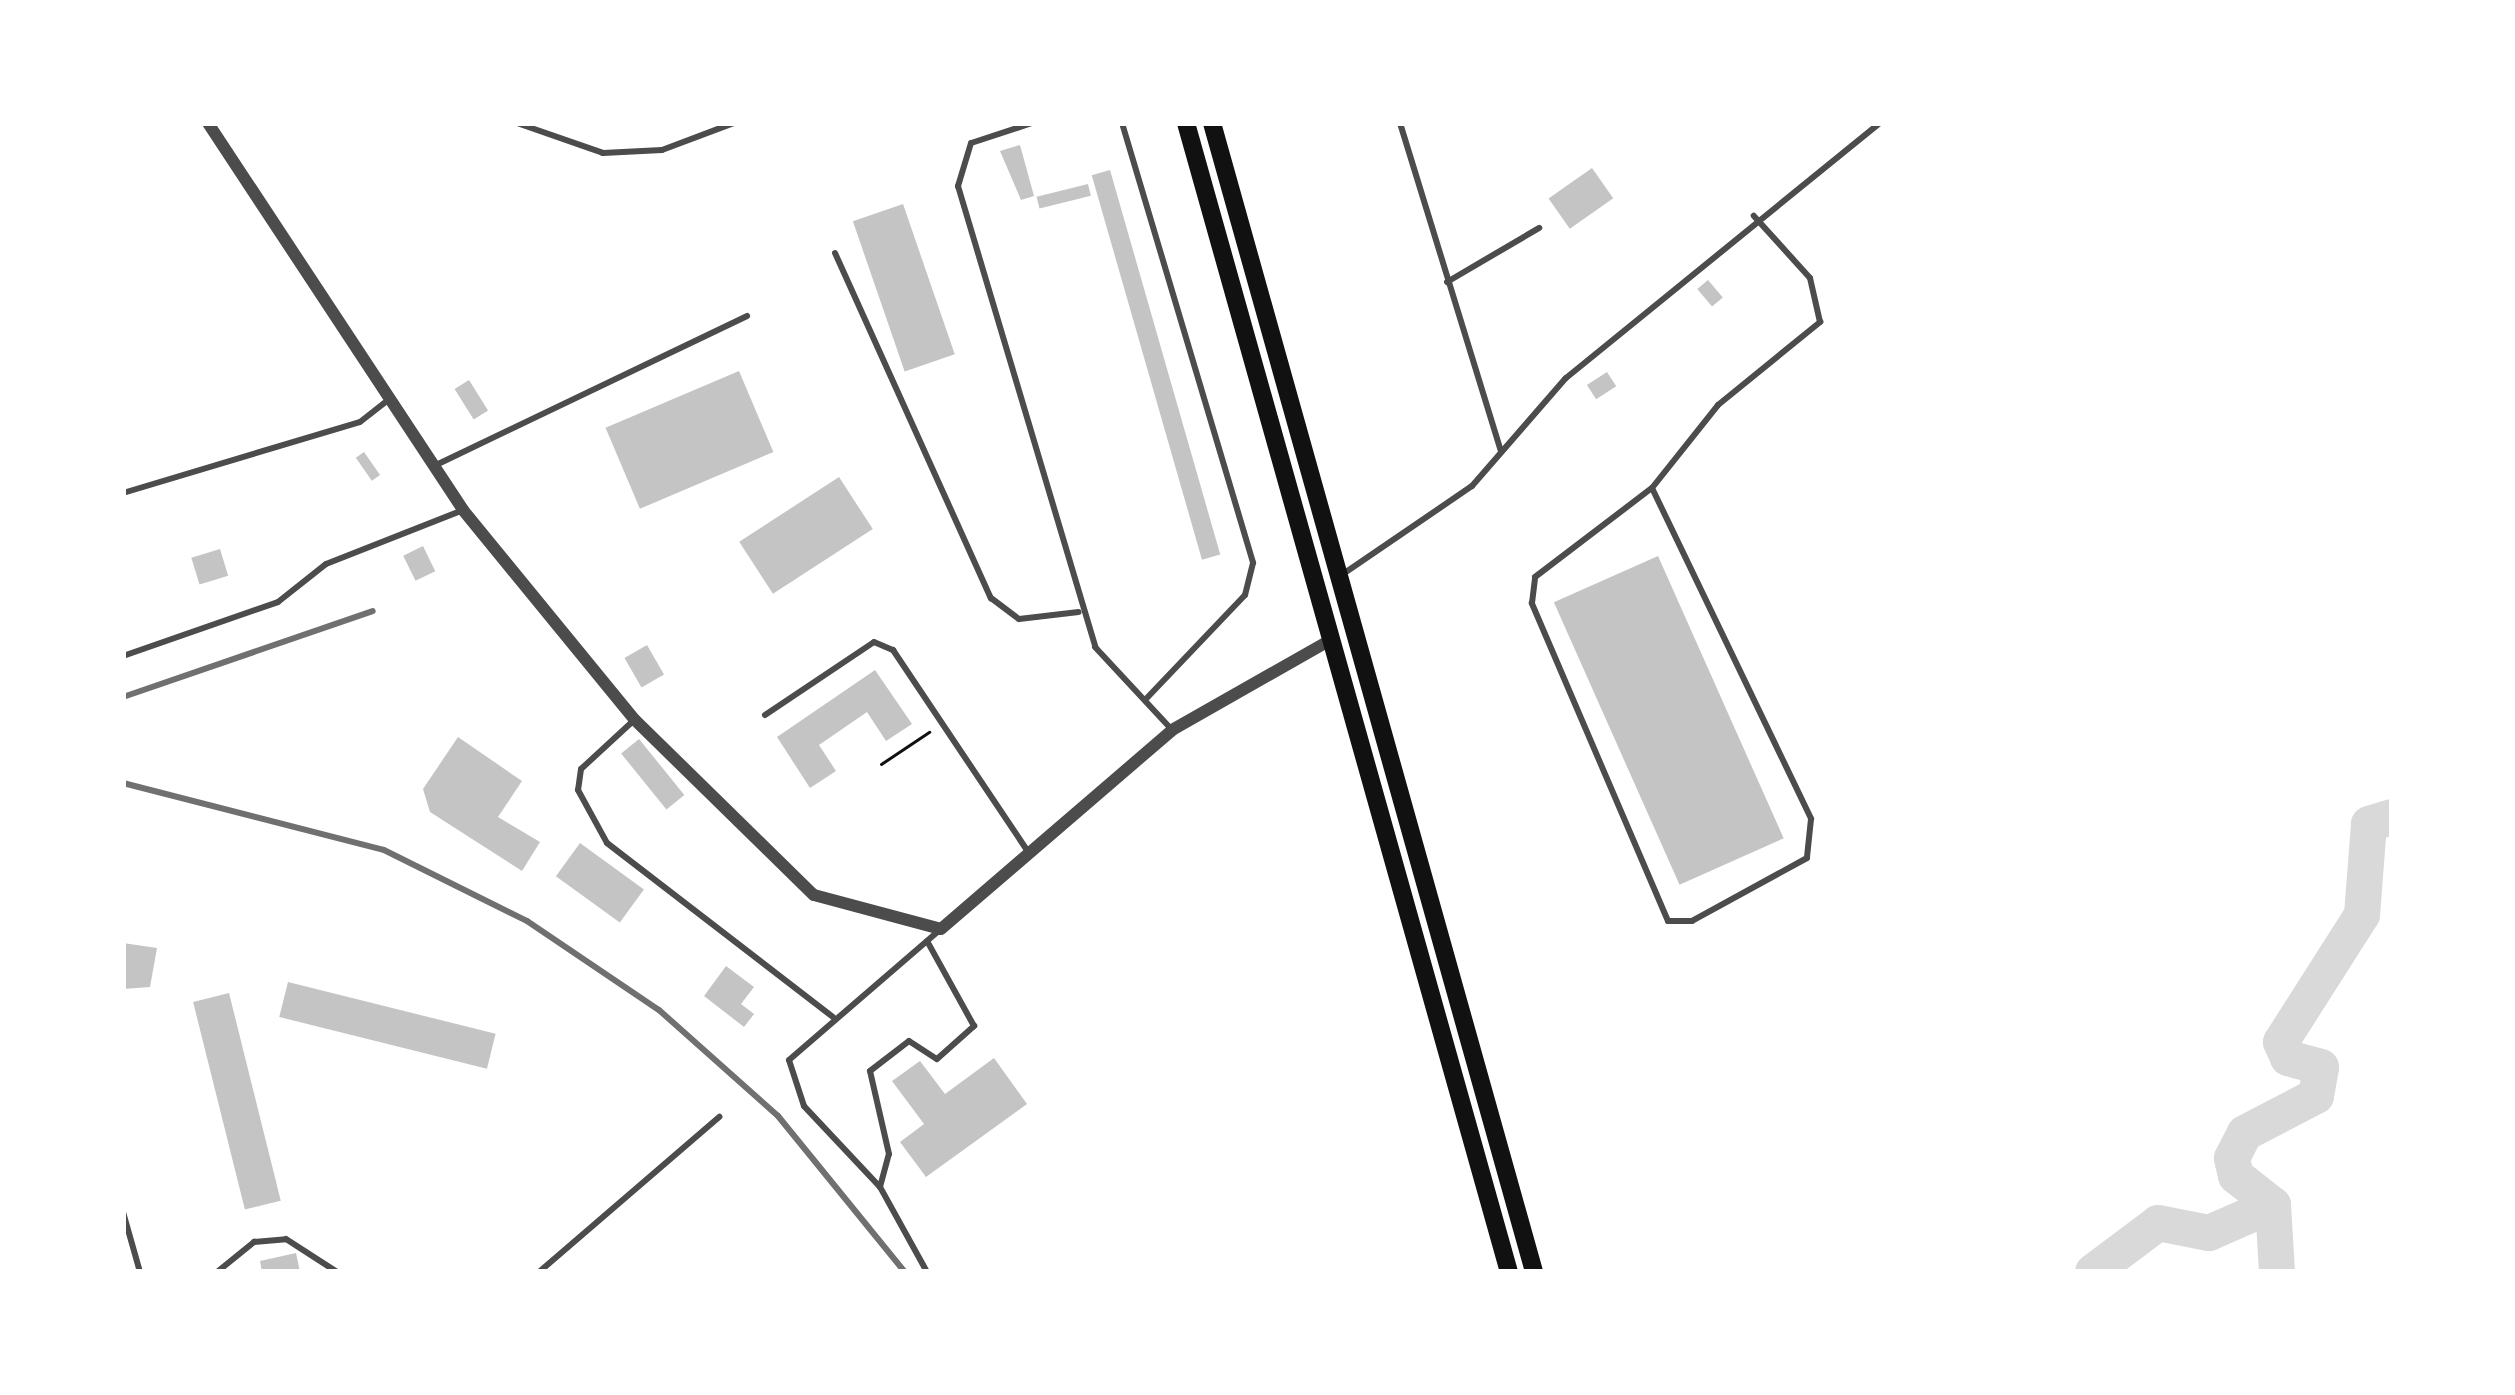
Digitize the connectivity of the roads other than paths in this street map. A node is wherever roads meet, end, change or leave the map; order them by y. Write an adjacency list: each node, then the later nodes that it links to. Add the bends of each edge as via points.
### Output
1 (208, 123): 15 (street)
2 (517, 123): 3 (lane, via 603,153 662,149)
3 (734, 123)
4 (1032, 123): 22 (lane, via 971,143 958,186)
5 (1122, 123): 25 (lane, via 1253,563 1244,595)
6 (1186, 123): 23 (highway)
7 (1212, 123): 21 (highway)
8 (1400, 123): 13 (lane)
9 (1880, 123): 10 (lane)
10 (1754, 217): 16 (lane, via 1566,378); 18 (lane, via 1810,278 1820,322 1718,405)
11 (1539, 228): 13 (lane)
12 (835, 253): 22 (lane, via 991,598 1018,619)
13 (1447, 282): 16 (lane)
14 (747, 316): 17 (lane)
15 (384, 404): 17 (street); 19 (lane, via 360,422)
16 (1501, 453): 21 (lane, via 1393,548)
17 (431, 468): 20 (street)
18 (1652, 488): 18 (lane, via 1811,819 1808,858 1691,921 1668,921 1532,602 1535,577)
19 (123, 493)
20 (463, 510): 24 (lane, via 326,564 278,602); 27 (street)
21 (1340, 576): 42 (highway)
22 (1081, 611): 25 (lane, via 1108,669)
23 (1332, 639): 28 (street); 41 (highway)
24 (123, 656)
25 (1146, 698): 28 (lane)
26 (765, 716): 29 (lane, via 874,642 893,650)
27 (635, 720): 30 (street, via 814,895); 32 (lane, via 581,770 578,790 607,843)
28 (1172, 730): 29 (street)
29 (1031, 857): 30 (street)
30 (941, 929): 31 (lane)
31 (927, 940): 32 (lane); 34 (lane, via 974,1026 938,1059 909,1042 869,1071 889,1154)
32 (834, 1018): 34 (lane, via 789,1060 804,1106)
33 (719, 1117): 39 (lane)
34 (880, 1187): 40 (lane)
35 (123, 1212): 36 (lane)
36 (140, 1272)
37 (217, 1272): 38 (lane, via 254,1242 286,1239)
38 (337, 1272)
39 (539, 1272)
40 (927, 1272)
41 (1509, 1272)
42 (1534, 1272)

